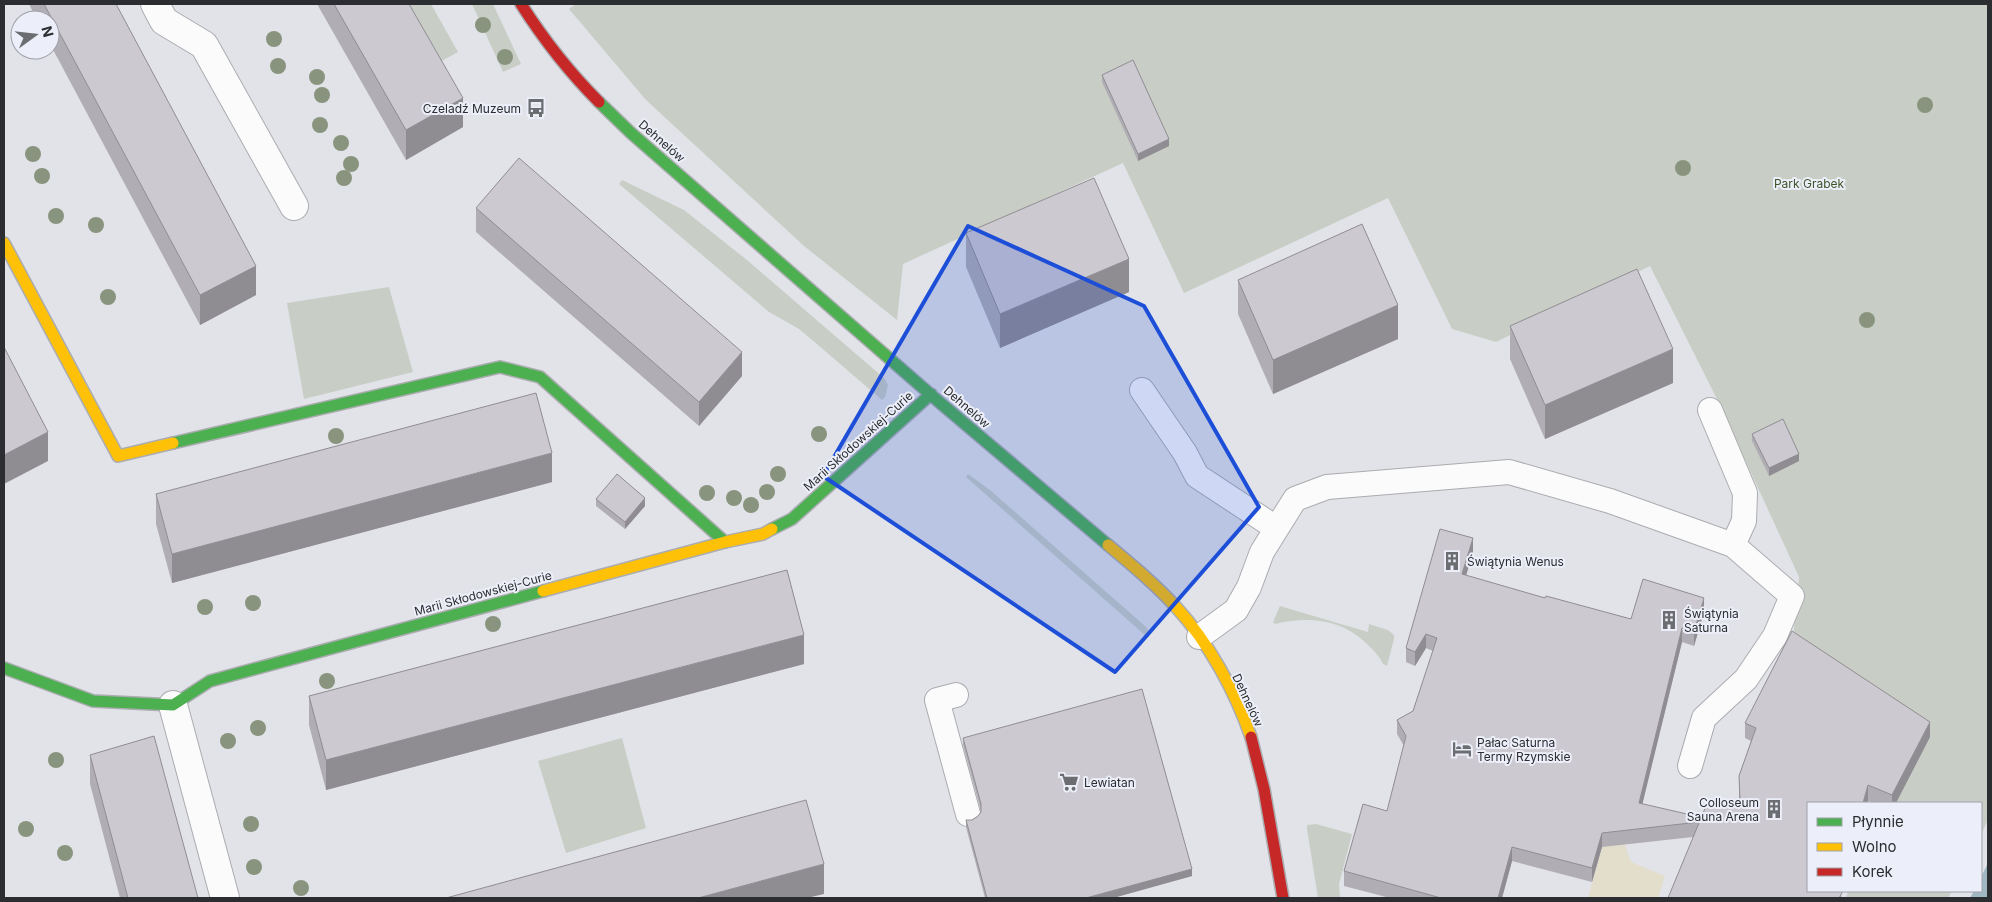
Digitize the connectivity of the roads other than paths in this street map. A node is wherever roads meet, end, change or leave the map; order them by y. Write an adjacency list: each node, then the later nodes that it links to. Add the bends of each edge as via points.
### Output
1 (154, 4): 3 (street, via 164,21 204,45)
2 (526, 6): 6 (street, Dehnelów, via 563,64 597,101)
3 (294, 206)
4 (4, 243): 9 (street, via 118,456 500,367 540,377)
5 (1142, 390): 8 (lane, via 1197,476)
6 (931, 394): 9 (street, Marii Skłodowskiej-Curie, via 792,519 763,534); 11 (street, Dehnelów, via 1147,577)
7 (1710, 410): 10 (lane, via 1745,493 1744,521)
8 (1276, 528): 10 (lane, via 1295,499 1327,487 1509,472 1610,501); 11 (lane, via 1236,610)
9 (725, 542): 14 (street, Marii Skłodowskiej-Curie, via 210,681)
10 (1733, 544): 15 (lane, via 1792,596 1775,636 1746,679 1704,718)
11 (1199, 637): 18 (street, Dehnelów, via 1247,726 1267,805)
12 (4, 668): 14 (street, via 93,701)
13 (956, 695): 16 (lane, via 937,700)
14 (173, 705): 17 (street)
15 (1690, 766)
16 (968, 814)
17 (225, 898)
18 (1282, 898)

